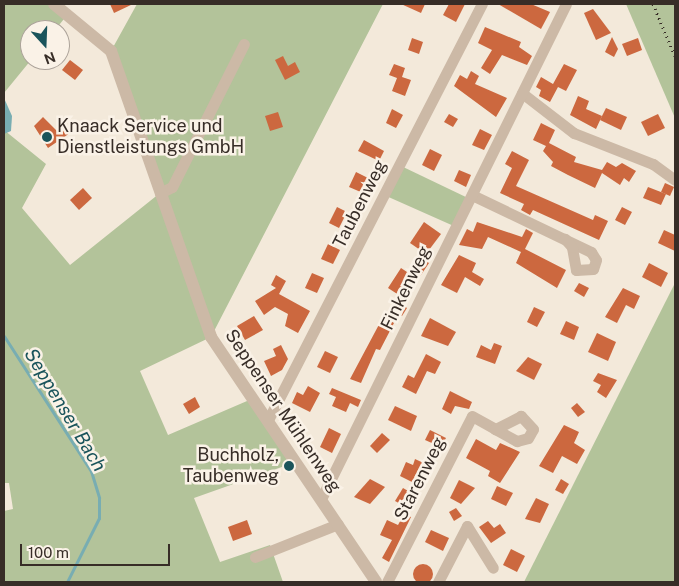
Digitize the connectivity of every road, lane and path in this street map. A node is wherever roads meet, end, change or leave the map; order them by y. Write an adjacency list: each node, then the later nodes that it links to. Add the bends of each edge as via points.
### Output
1 (54, 4): 7 (street, Seppenser Mühlenweg, via 111,51)
2 (482, 4): 10 (street, Taubenweg)
3 (566, 4): 5 (street, Finkenweg)
4 (244, 44): 7 (street, via 172,187)
5 (522, 93): 6 (street, via 574,133 653,164); 8 (street, Finkenweg)
6 (675, 180)
7 (160, 194): 10 (street, Seppenser Mühlenweg, via 211,336)
8 (472, 195): 9 (street); 12 (street, Finkenweg)
9 (565, 239)
10 (268, 420): 12 (street, Seppenser Mühlenweg)
11 (495, 429): 17 (street, Starenweg, via 472,416)
12 (321, 499): 13 (street, Seppenser Mühlenweg)
13 (338, 524): 14 (street); 16 (street, Seppenser Mühlenweg)
14 (255, 557)
15 (493, 568): 18 (street, via 467,526)
16 (376, 582)
17 (387, 582)
18 (438, 582)

